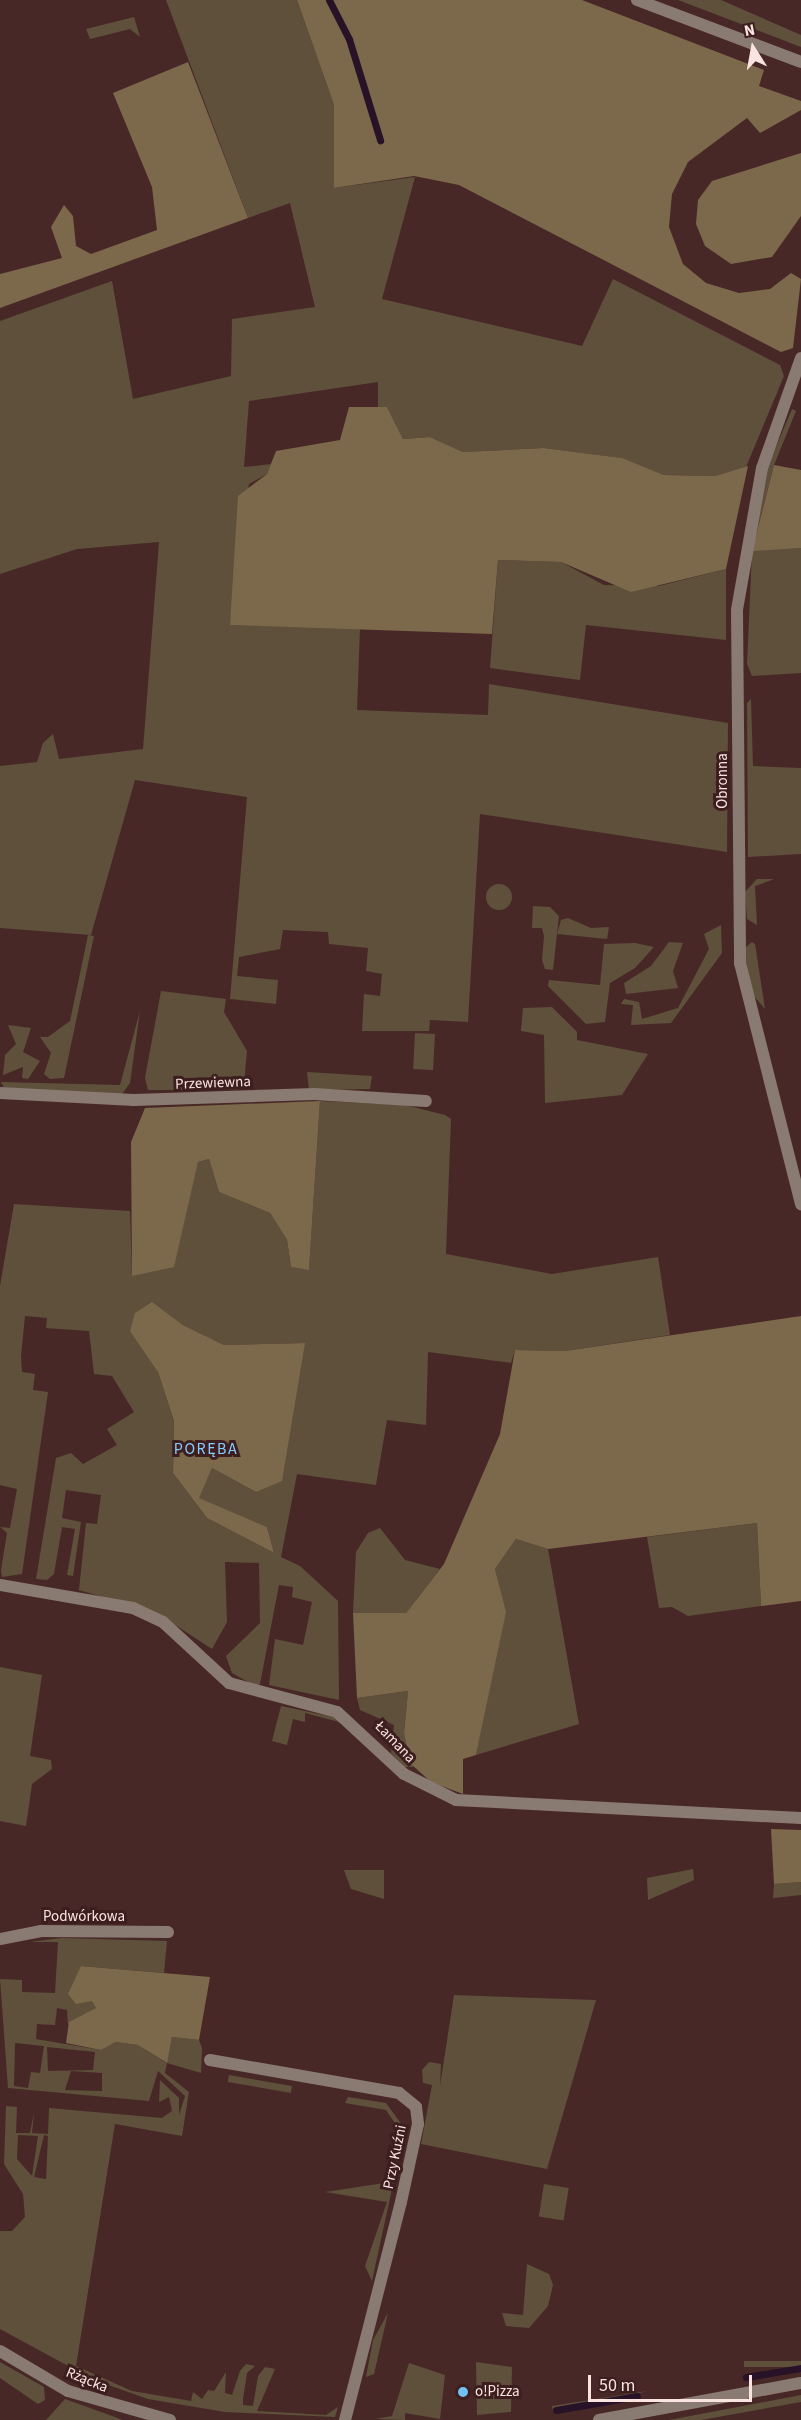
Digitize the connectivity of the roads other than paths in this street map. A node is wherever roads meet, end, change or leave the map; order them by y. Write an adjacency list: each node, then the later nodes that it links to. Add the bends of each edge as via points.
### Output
1 (637, 0): 2 (street)
2 (801, 62)
3 (801, 358): 6 (street, Obronna, via 762,468 745,547 737,610 737,687 740,963)
4 (0, 1093): 5 (street, Przewiewna, via 134,1100 314,1094)
5 (426, 1101)
6 (801, 1204)
7 (0, 1585): 8 (street, Łamana, via 133,1608 163,1622 229,1683 337,1712 404,1774 456,1800)
8 (801, 1818)
9 (168, 1932): 10 (street, Podwórkowa, via 41,1931)
10 (0, 1939)
11 (210, 2060): 15 (street, Przy Kuźni, via 399,2093 416,2106 418,2124 401,2202)
12 (0, 2351): 14 (street, Rżącka, via 68,2391)
13 (801, 2383): 16 (street)
14 (170, 2420)
15 (345, 2420)
16 (599, 2420)

